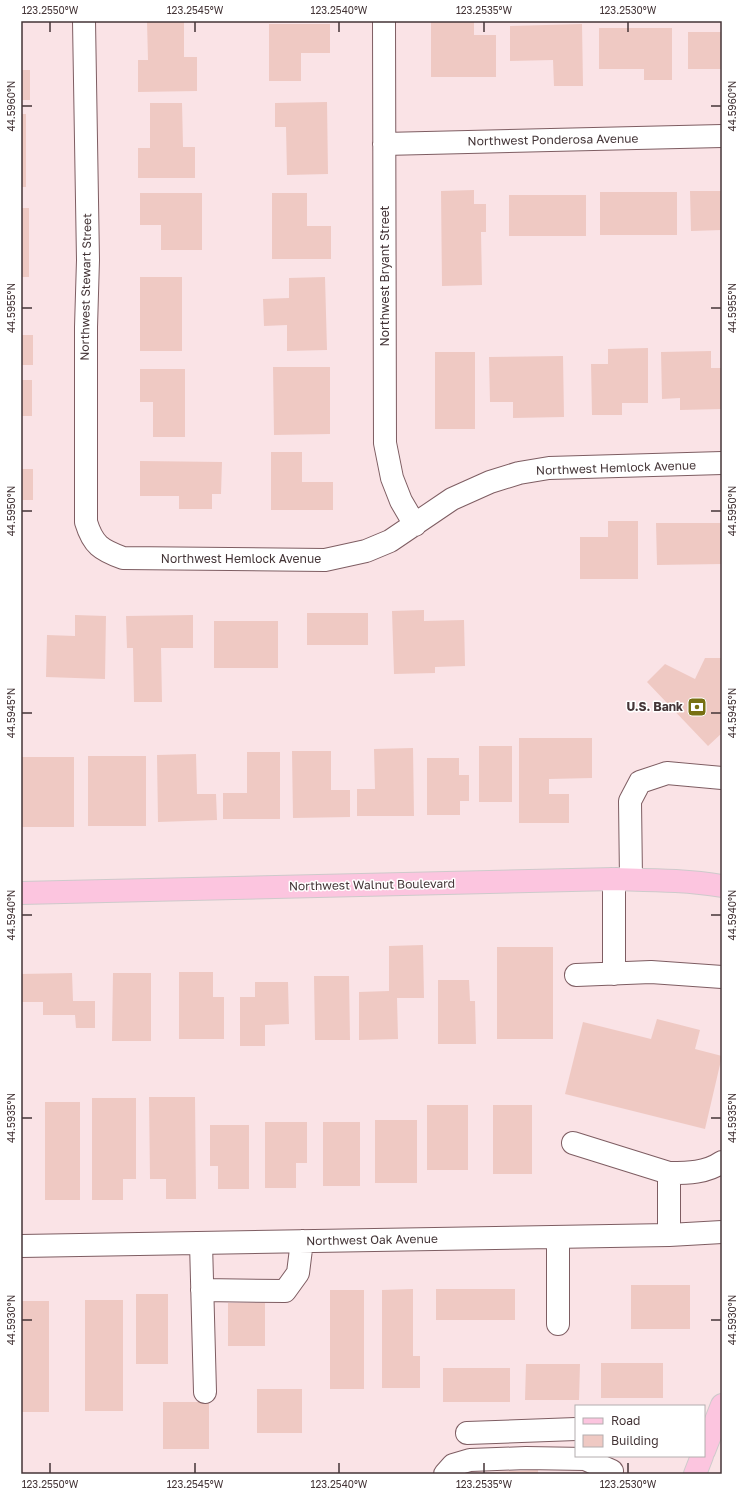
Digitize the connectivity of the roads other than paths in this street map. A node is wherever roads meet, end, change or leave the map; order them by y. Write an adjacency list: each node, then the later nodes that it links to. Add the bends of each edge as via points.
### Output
1 (84, 21): 7 (street, Northwest Stewart Street, via 88,260 86,522 89,534)
2 (384, 21): 4 (street, Northwest Bryant Street)
3 (722, 136): 4 (street, Northwest Ponderosa Avenue)
4 (384, 144): 6 (street, Northwest Bryant Street, via 386,443 392,478 401,501)
5 (722, 463): 6 (street, Northwest Hemlock Avenue, via 550,468 519,473 490,482 452,499)
6 (415, 525): 7 (street, Northwest Hemlock Avenue, via 390,541 366,551 325,560 123,558)
7 (101, 548)
8 (722, 778): 9 (street, via 667,773 640,782 630,801)
9 (622, 879): 10 (main road, Northwest Walnut Boulevard); 11 (main road, Northwest Walnut Boulevard); 12 (street)
10 (722, 886)
11 (21, 893)
12 (614, 974): 13 (street); 14 (street, via 651,972)
13 (576, 975)
14 (722, 977)
15 (573, 1143): 17 (street)
16 (722, 1162): 17 (street, via 693,1173)
17 (669, 1173): 19 (street)
18 (722, 1232): 19 (street, Northwest Oak Avenue)
19 (669, 1235): 20 (street, Northwest Oak Avenue)
20 (558, 1237): 21 (street, Northwest Oak Avenue); 25 (street)
21 (302, 1241): 22 (street, Northwest Oak Avenue); 24 (street, via 298,1272 285,1291)
22 (201, 1243): 23 (street, Northwest Oak Avenue); 24 (street)
23 (21, 1246)
24 (202, 1290): 26 (street)
25 (558, 1324)
26 (205, 1392)
27 (716, 1415): 30 (main road)
28 (575, 1429): 29 (street)
29 (467, 1433)
30 (705, 1448)
31 (702, 1457): 34 (main road)
32 (614, 1473): 33 (street, via 585,1459 526,1458 470,1460 453,1465)
33 (445, 1474)
34 (695, 1474)

